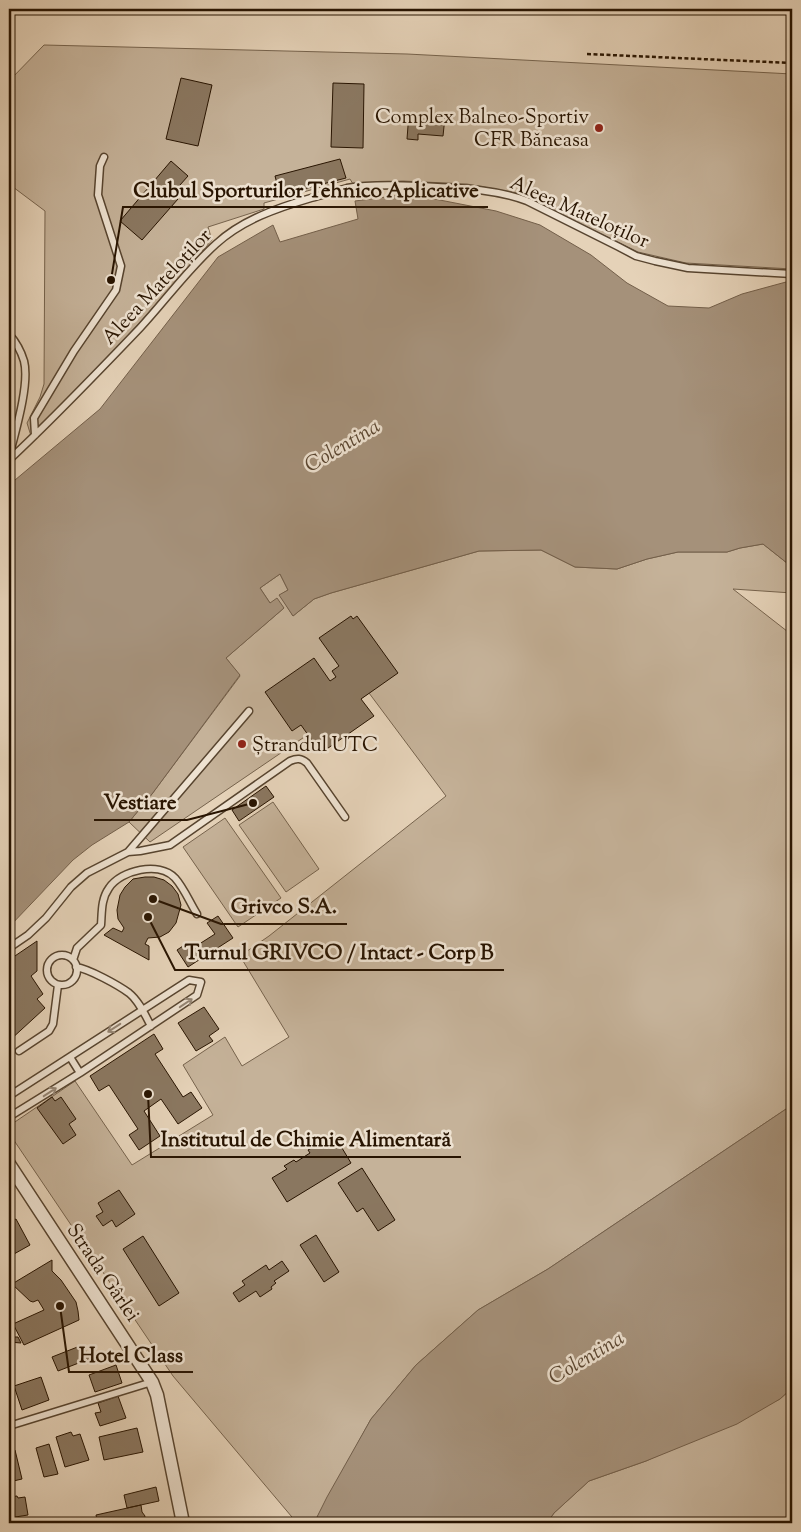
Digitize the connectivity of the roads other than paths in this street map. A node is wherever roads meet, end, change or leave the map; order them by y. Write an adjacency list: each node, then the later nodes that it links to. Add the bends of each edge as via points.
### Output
1 (104, 157): 4 (lane, via 100,166 98,195 121,266 116,290 34,418)
2 (792, 274): 4 (lane, Aleea Mateloților, via 688,268 636,256 527,201 496,192 404,186 347,188 278,208 224,237)
3 (9, 334): 5 (lane, Aleea Mateloților, via 20,351 25,374)
4 (35, 435): 5 (lane, Aleea Mateloților)
5 (9, 458)
6 (249, 711): 8 (lane)
7 (345, 817): 8 (lane, via 307,763 295,759 170,845)
8 (128, 852): 10 (lane, via 87,873 71,886 46,918)
9 (197, 914): 11 (lane, via 174,877 151,869 125,874 109,887 103,901 101,925 77,948)
10 (9, 948)
11 (73, 960): 12 (lane); 13 (lane, via 60,955 49,962 48,976)
12 (76, 966): 13 (lane, via 77,972 72,981); 14 (lane, via 86,968 129,994)
13 (58, 984): 16 (lane, via 53,1024)
14 (142, 1010): 15 (lane); 15 (lane, one-way to 14, via 197,995 201,982 189,980); 17 (lane, one-way to 17)
15 (151, 1026): 18 (lane)
16 (18, 1051)
17 (70, 1057): 18 (lane); 19 (lane)
18 (80, 1073): 20 (lane, one-way to 18)
19 (9, 1096)
20 (9, 1117)
21 (9, 1164): 22 (street, Strada Gârlei)
22 (152, 1382): 23 (lane); 24 (street, Strada Gârlei)
23 (9, 1426)
24 (183, 1523)

